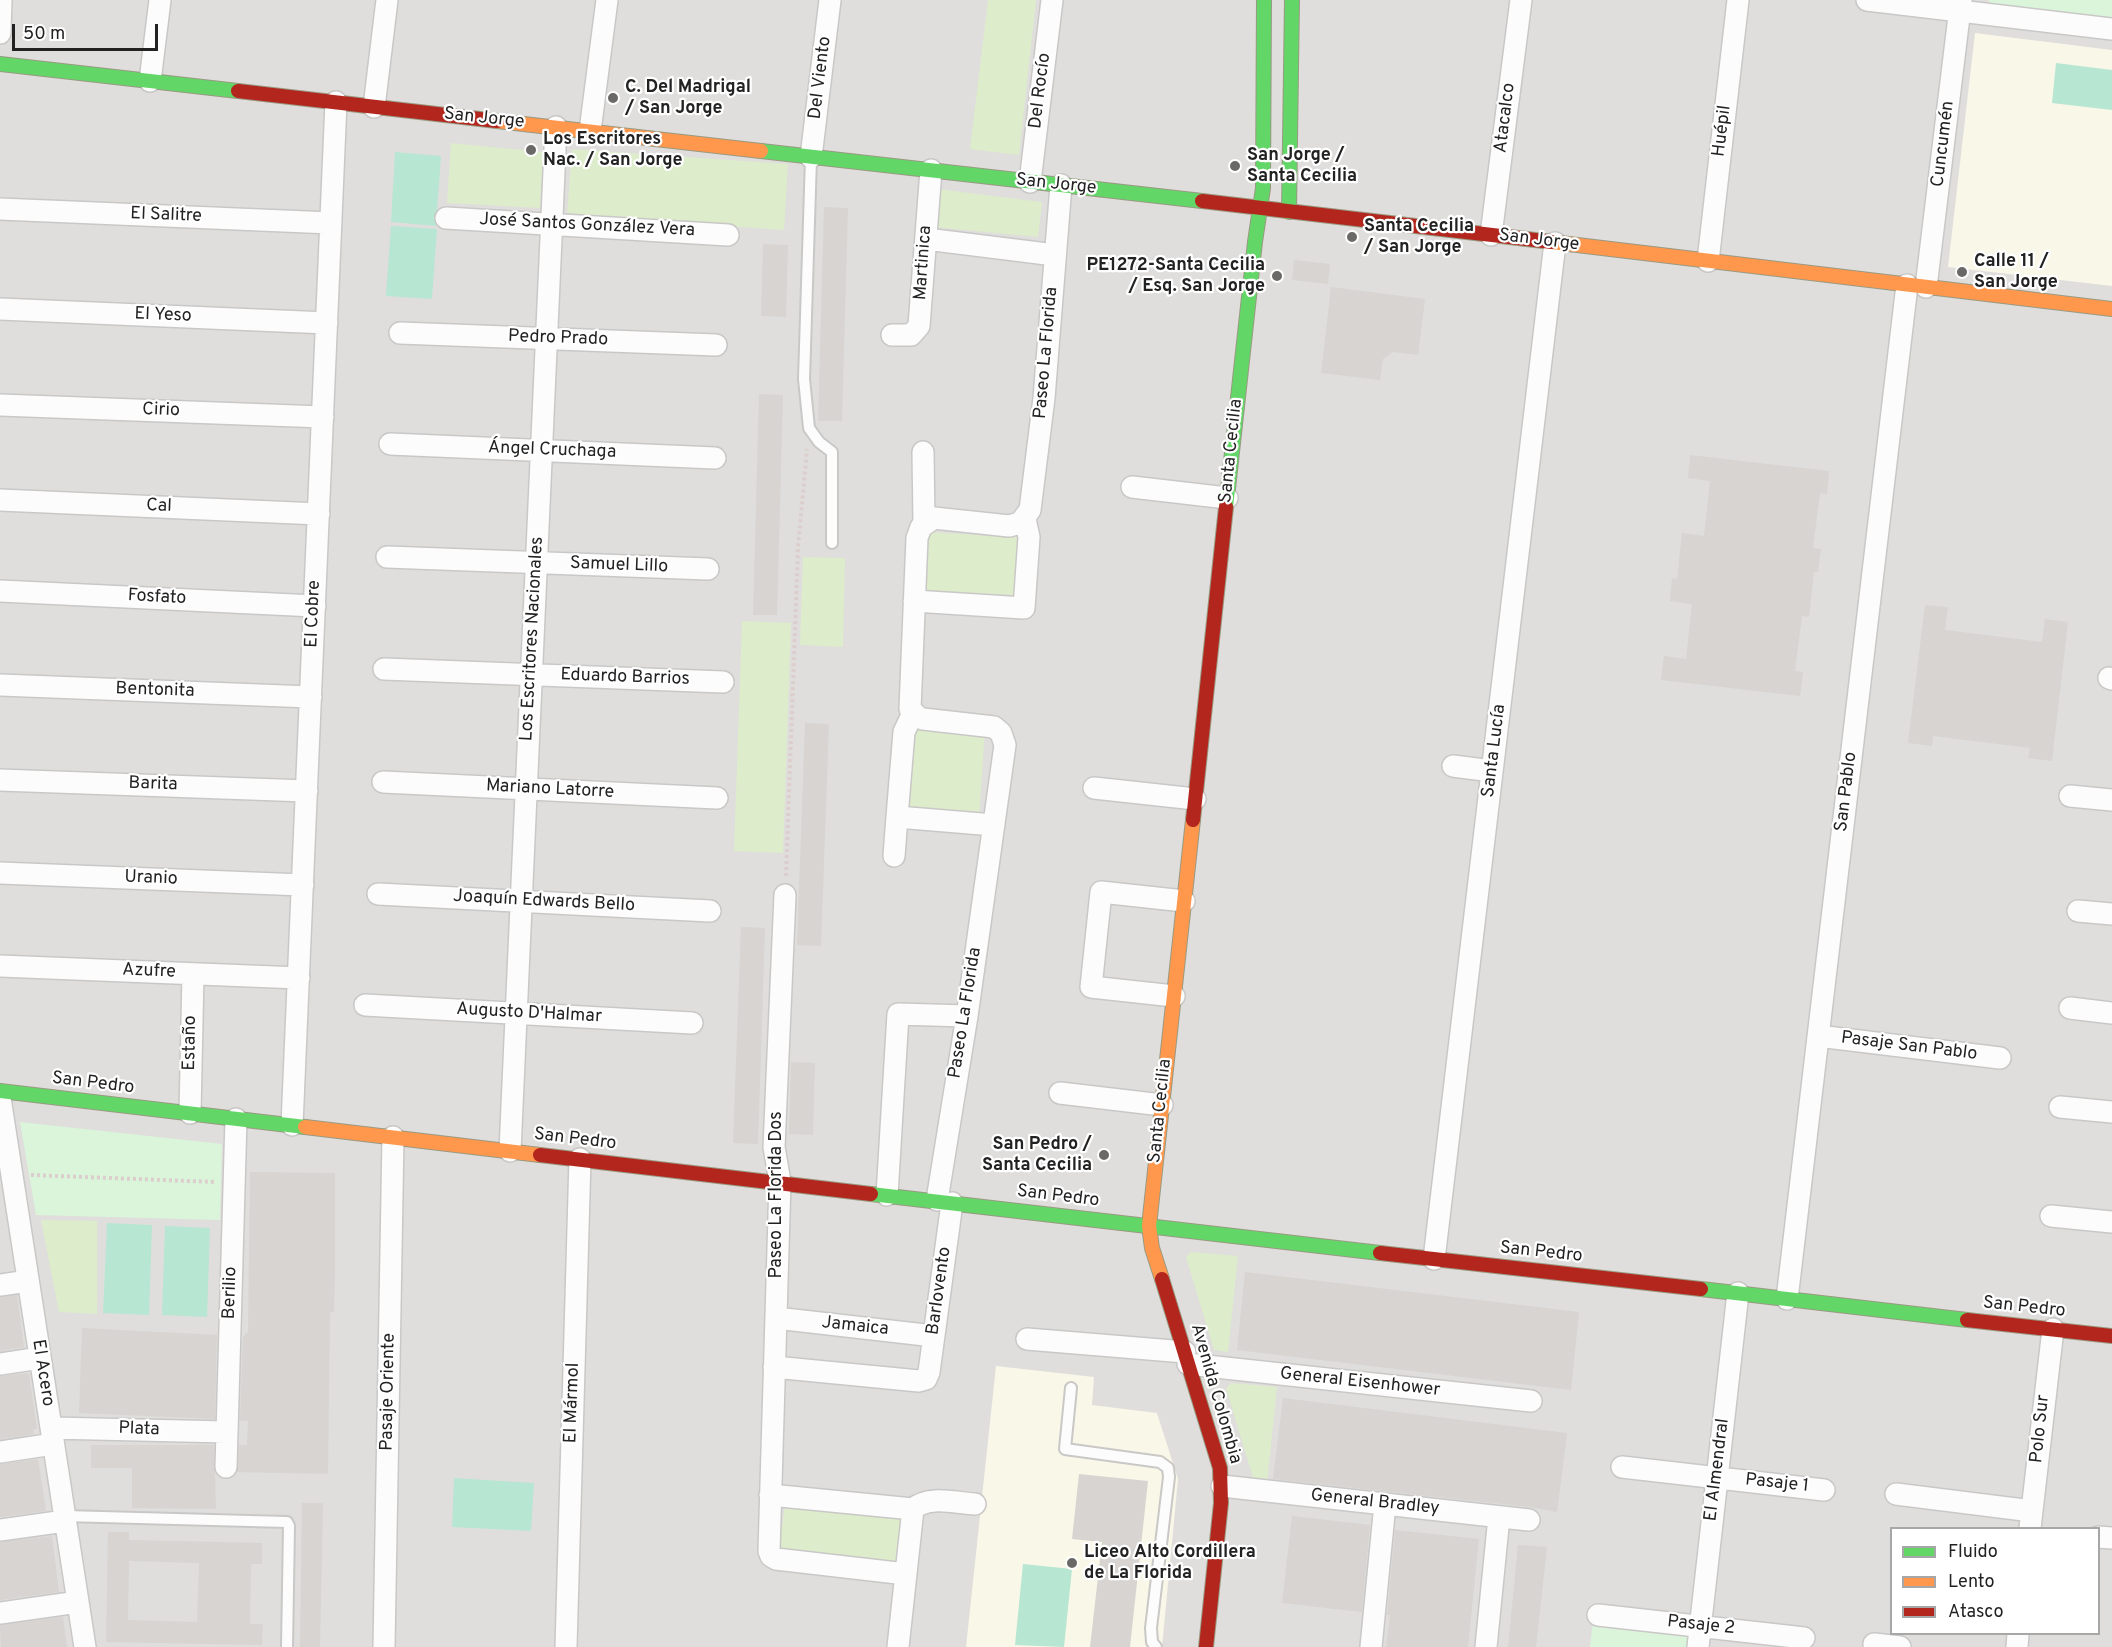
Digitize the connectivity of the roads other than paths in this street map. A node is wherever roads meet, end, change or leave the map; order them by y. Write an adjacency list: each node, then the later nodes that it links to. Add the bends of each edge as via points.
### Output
1 (1, 0): 14 (street)
2 (160, 0): 16 (street)
3 (387, 0): 18 (street)
4 (607, 0): 20 (street)
5 (830, 0): 21 (street, Del Viento)
6 (1052, 0): 23 (street, Del Rocío)
7 (1264, 0): 25 (street, Santa Cecilia)
8 (1292, 0): 27 (street)
9 (1521, 0): 32 (street, Atacalco)
10 (1738, 0): 36 (street, Huépil)
11 (1868, 0): 12 (street)
12 (1960, 5): 13 (street); 37 (street, Cuncumén)
13 (2112, 29)
14 (0, 33)
15 (0, 64): 16 (street, San Jorge)
16 (150, 81): 17 (street, San Jorge)
17 (336, 102): 18 (street, San Jorge); 29 (street, El Cobre)
18 (374, 107): 19 (street, San Jorge)
19 (555, 127): 20 (street, San Jorge); 30 (street, Los Escritores Nacionales)
20 (590, 131): 21 (street, San Jorge)
21 (811, 157): 22 (street, San Jorge); 57 (lane, via 804,379 809,428 832,452)
22 (931, 170): 23 (street, San Jorge); 33 (street, Martinica)
23 (1029, 182): 24 (street, San Jorge)
24 (1061, 185): 25 (street, San Jorge); 35 (street, Paseo La Florida)
25 (1260, 208): 27 (street, San Jorge); 52 (street, Santa Cecilia)
26 (0, 209): 29 (street, El Salitre)
27 (1289, 212): 32 (street, San Jorge)
28 (446, 218): 30 (street, José Santos González Vera)
29 (331, 223): 40 (street, El Cobre)
30 (551, 223): 31 (street, José Santos González Vera); 43 (street, Los Escritores Nacionales)
31 (728, 235)
32 (1491, 235): 34 (street, San Jorge)
33 (926, 239): 35 (street); 42 (street, Martinica, via 919,326 911,334)
34 (1555, 243): 36 (street, San Jorge); 71 (street, Santa Lucía)
35 (1055, 255): 55 (street, Paseo La Florida, via 1044,398 1031,504)
36 (1707, 261): 37 (street, San Jorge)
37 (1916, 286): 39 (street, San Jorge); 103 (street, San Pablo)
38 (0, 309): 40 (street, El Yeso)
39 (2112, 309)
40 (327, 323): 46 (street, El Cobre)
41 (400, 333): 43 (street, Pedro Prado)
42 (892, 335)
43 (546, 338): 44 (street, Pedro Prado); 48 (street, Los Escritores Nacionales)
44 (716, 345)
45 (0, 405): 46 (street, Cirio)
46 (323, 417): 54 (street, El Cobre)
47 (390, 444): 48 (street, Ángel Cruchaga)
48 (541, 451): 50 (street, Ángel Cruchaga); 59 (street, Los Escritores Nacionales)
49 (923, 452): 56 (street)
50 (715, 458)
51 (1132, 487): 52 (street)
52 (1227, 498): 79 (street, Santa Cecilia)
53 (0, 500): 54 (street, Cal)
54 (319, 514): 63 (street, El Cobre)
55 (1025, 519): 56 (street, via 1009,526 940,518); 62 (street, Paseo La Florida, via 1029,537 1024,608)
56 (924, 523): 62 (street, via 917,538)
57 (832, 543)
58 (387, 557): 59 (street, Samuel Lillo)
59 (536, 563): 60 (street, Samuel Lillo); 65 (street, Los Escritores Nacionales)
60 (708, 569)
61 (0, 591): 63 (street, Fosfato)
62 (914, 601): 69 (street, via 909,703)
63 (315, 606): 68 (street, El Cobre)
64 (384, 669): 65 (street, Eduardo Barrios)
65 (531, 675): 66 (street, Eduardo Barrios); 75 (street, Los Escritores Nacionales)
66 (723, 682)
67 (0, 686): 68 (street, Bentonita)
68 (311, 697): 76 (street, El Cobre)
69 (913, 713): 81 (street, via 904,732); 82 (street, Paseo La Florida, via 923,719 990,726 1001,733 1005,745)
70 (1453, 766): 71 (street)
71 (1492, 771): 124 (street, Santa Lucía)
72 (0, 780): 76 (street, Barita)
73 (383, 782): 75 (street, Mariano Latorre)
74 (1094, 788): 79 (street)
75 (526, 789): 78 (street, Mariano Latorre); 88 (street, Los Escritores Nacionales)
76 (307, 790): 85 (street, El Cobre)
77 (2070, 796): 80 (street)
78 (717, 798)
79 (1195, 800): 89 (street, Santa Cecilia)
80 (2112, 800)
81 (897, 817): 82 (street); 83 (street)
82 (994, 825): 101 (street, Paseo La Florida)
83 (894, 856)
84 (0, 873): 85 (street, Uranio)
85 (303, 885): 95 (street, El Cobre)
86 (378, 894): 88 (street, Joaquín Edwards Bello)
87 (785, 895): 117 (street, Paseo La Florida Dos, via 774,1147)
88 (521, 901): 90 (street, Joaquín Edwards Bello); 99 (street, Los Escritores Nacionales)
89 (1184, 901): 96 (street, Santa Cecilia); 96 (street, via 1101,892 1091,987)
90 (710, 910)
91 (2078, 911): 92 (street)
92 (2112, 914)
93 (0, 966): 94 (street, Azufre)
94 (193, 974): 95 (street, Azufre); 111 (street, Estaño)
95 (299, 978): 113 (street, El Cobre)
96 (1174, 996): 108 (street, Santa Cecilia)
97 (365, 1005): 99 (street, Augusto D'Halmar)
98 (2070, 1008): 100 (street)
99 (516, 1013): 102 (street, Augusto D'Halmar); 115 (street, Los Escritores Nacionales)
100 (2112, 1013)
101 (967, 1016): 118 (street, via 898,1014); 120 (street, Paseo La Florida)
102 (692, 1023)
103 (1818, 1036): 104 (street, Pasaje San Pablo); 128 (street, San Pablo)
104 (2000, 1058)
105 (0, 1091): 111 (street, San Pedro)
106 (1060, 1093): 108 (street)
107 (0, 1098): 119 (street, El Acero, via 12,1175)
108 (1162, 1105): 123 (street, Santa Cecilia)
109 (2060, 1107): 110 (street)
110 (2112, 1112)
111 (190, 1113): 112 (street, San Pedro)
112 (236, 1119): 113 (street, San Pedro); 140 (street, Berilio)
113 (292, 1125): 114 (street, San Pedro)
114 (393, 1137): 115 (street, San Pedro); 167 (street, Pasaje Oriente)
115 (510, 1150): 116 (street, San Pedro)
116 (580, 1159): 117 (street, San Pedro); 168 (street, El Mármol)
117 (780, 1182): 118 (street, San Pedro); 129 (street, Paseo La Florida Dos)
118 (887, 1195): 120 (street, San Pedro)
119 (8, 1199): 125 (street, El Acero)
120 (945, 1202): 123 (street, San Pedro); 131 (street, Barlovento)
121 (2051, 1216): 122 (street)
122 (2112, 1222)
123 (1149, 1226): 124 (street, San Pedro); 135 (street, Avenida Colombia, via 1152,1248)
124 (1434, 1259): 127 (street, San Pedro)
125 (28, 1281): 126 (street); 134 (street, El Acero)
126 (0, 1285)
127 (1738, 1293): 128 (street, San Pedro); 145 (street, El Almendral)
128 (1787, 1299): 130 (street, San Pedro)
129 (776, 1318): 131 (street, Jamaica); 137 (street, Paseo La Florida Dos)
130 (2053, 1329): 132 (street, San Pedro); 156 (street, Polo Sur)
131 (934, 1335): 137 (street, Barlovento, via 929,1372 926,1379 919,1381)
132 (2112, 1336)
133 (1027, 1339): 135 (street, General Eisenhower)
134 (40, 1358): 136 (street); 141 (street, El Acero)
135 (1187, 1358): 139 (street, General Eisenhower); 146 (street, Avenida Colombia, via 1216,1451)
136 (0, 1364)
137 (774, 1367): 149 (street, Paseo La Florida Dos)
138 (1071, 1388): 170 (lane, via 1065,1449 1160,1462 1168,1468 1151,1628)
139 (1531, 1401)
140 (228, 1432): 141 (street, Plata); 143 (street, Berilio)
141 (52, 1436): 142 (street, Plata); 154 (street, El Acero)
142 (0, 1452)
143 (226, 1467)
144 (1623, 1467): 145 (street, Pasaje 1)
145 (1717, 1478): 147 (street, Pasaje 1); 162 (street, El Almendral)
146 (1222, 1486): 151 (street, General Bradley); 171 (street, Avenida Colombia)
147 (1824, 1490)
148 (1896, 1494): 156 (street)
149 (770, 1495): 152 (street); 158 (street, Paseo La Florida Dos, via 769,1551 773,1558)
150 (975, 1504): 152 (street, via 931,1500)
151 (1385, 1504): 153 (street, General Bradley); 172 (street)
152 (913, 1509): 158 (street)
153 (1499, 1517): 155 (street, General Bradley); 173 (street)
154 (65, 1518): 157 (street); 159 (street, El Acero); 166 (lane, via 287,1522)
155 (1529, 1520)
156 (2031, 1520)
157 (0, 1530)
158 (906, 1574): 169 (street)
159 (78, 1602): 160 (street); 165 (street, El Acero)
160 (0, 1613)
161 (1598, 1615): 162 (street, Pasaje 2)
162 (1699, 1637): 163 (street, Pasaje 2)
163 (1804, 1638)
164 (1874, 1644): 174 (street)
165 (85, 1647)
166 (287, 1647)
167 (384, 1647)
168 (566, 1647)
169 (897, 1647)
170 (1156, 1647)
171 (1206, 1647)
172 (1371, 1647)
173 (1486, 1647)
174 (1900, 1647)

